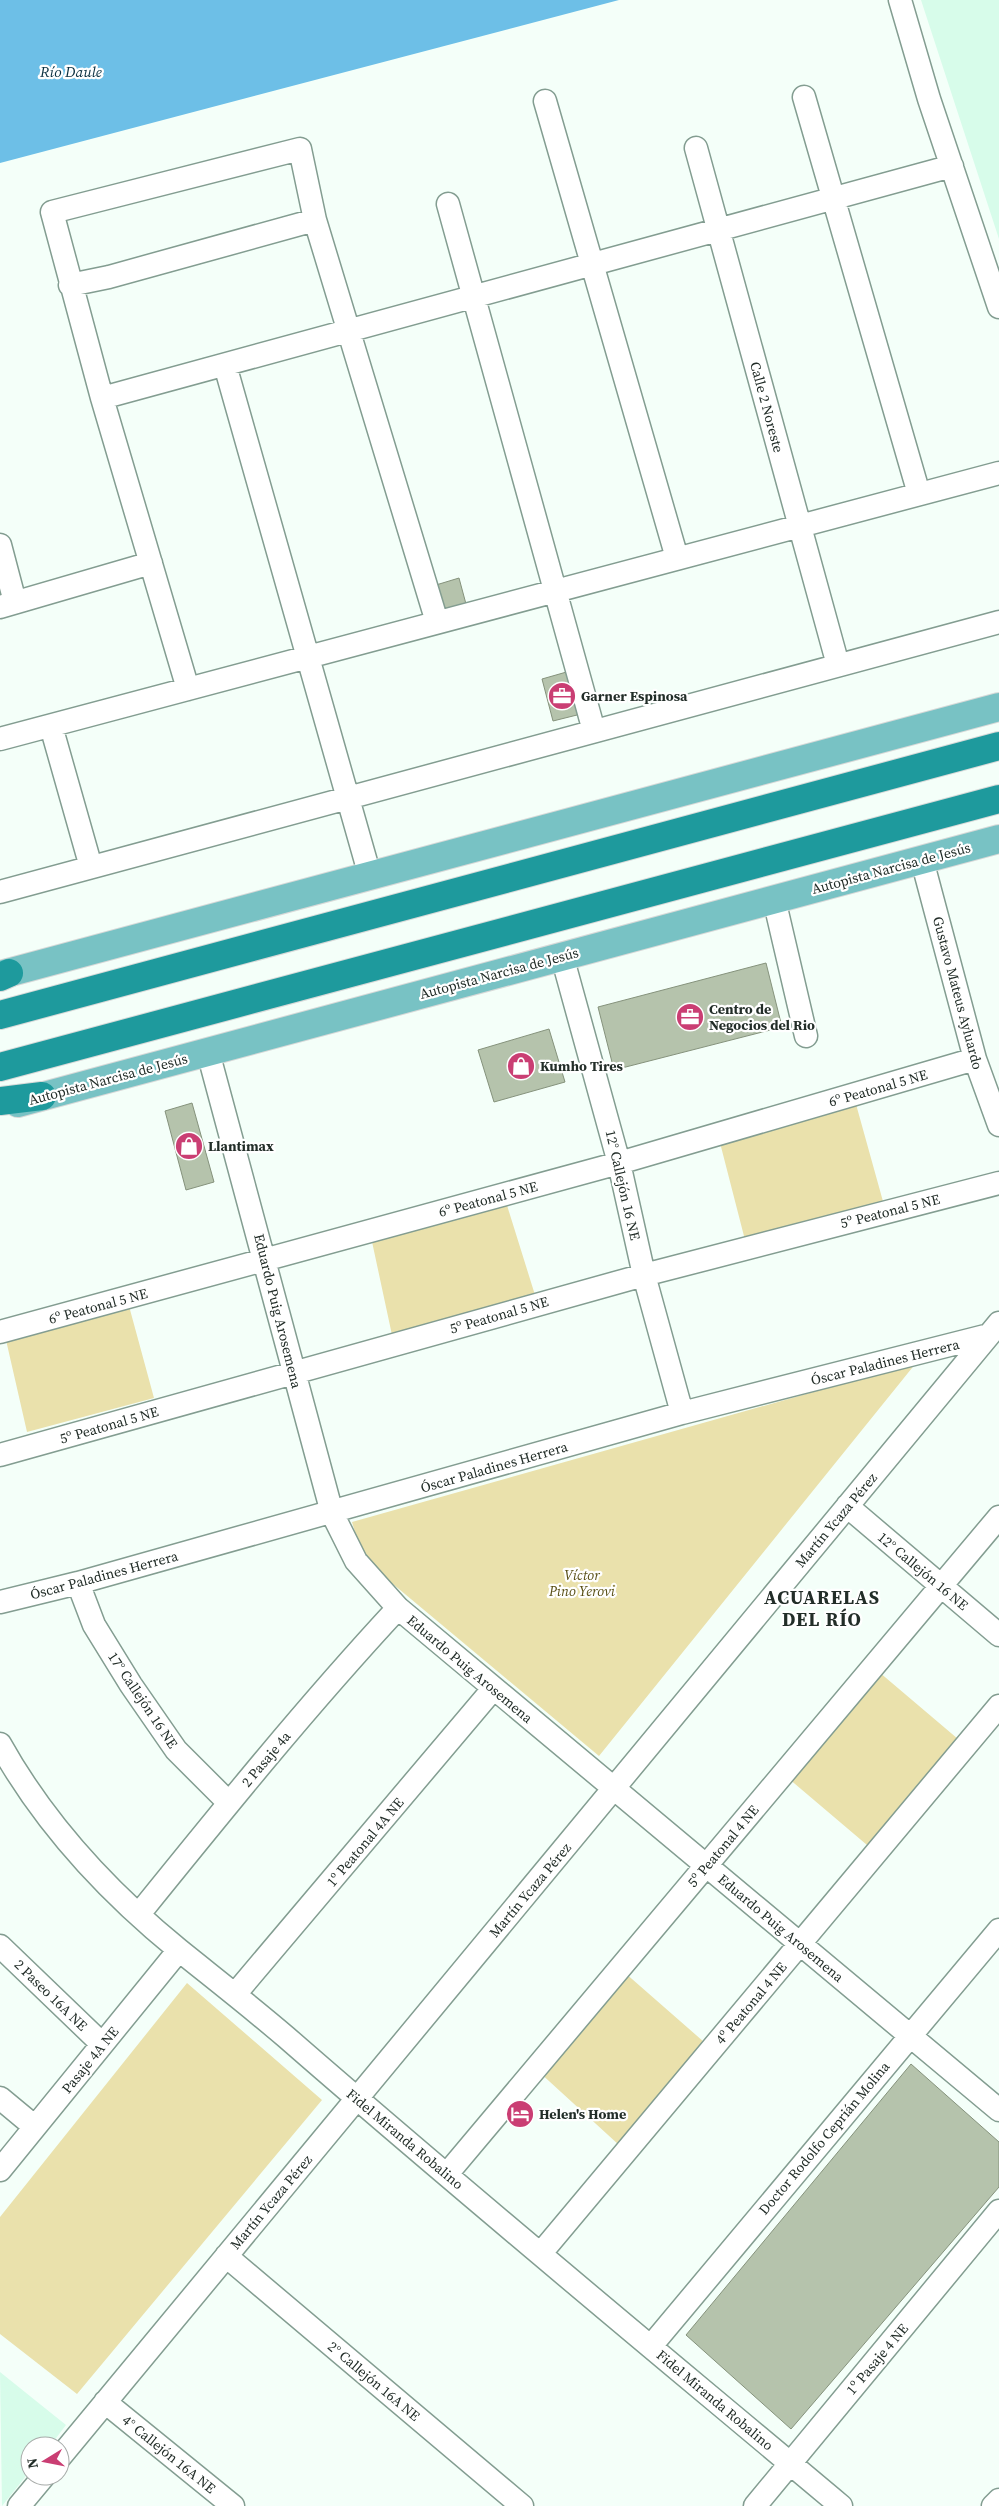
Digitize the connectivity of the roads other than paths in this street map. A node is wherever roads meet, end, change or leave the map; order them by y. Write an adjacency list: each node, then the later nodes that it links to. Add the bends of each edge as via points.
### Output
1 (900, 0): 5 (street)
2 (804, 97): 6 (street)
3 (545, 101): 10 (street)
4 (696, 148): 9 (street, Calle 2 Noreste)
5 (952, 166): 6 (street); 13 (street)
6 (834, 198): 9 (street); 18 (street)
7 (448, 204): 12 (street)
8 (316, 220): 11 (street); 11 (street, via 300,149 52,212); 14 (street)
9 (718, 230): 10 (street); 19 (street, Calle 2 Noreste)
10 (593, 264): 12 (street); 21 (street)
11 (70, 285): 16 (street)
12 (474, 298): 14 (street); 23 (street)
13 (999, 306)
14 (350, 330): 15 (street); 25 (street)
15 (225, 365): 16 (street); 27 (street)
16 (102, 398): 22 (street)
17 (999, 473): 18 (street)
18 (919, 494): 19 (street)
19 (800, 526): 21 (street); 28 (street, Calle 2 Noreste)
20 (0, 545): 24 (street)
21 (678, 558): 23 (street)
22 (151, 563): 24 (street); 29 (street)
23 (556, 591): 25 (street); 32 (street)
24 (8, 604)
25 (437, 622): 27 (street)
26 (999, 622): 28 (street)
27 (308, 657): 29 (street); 35 (street)
28 (838, 665): 32 (street)
29 (188, 689): 31 (street)
30 (999, 707): 40 (main road)
31 (51, 726): 33 (street); 39 (street)
32 (594, 731): 35 (street)
33 (0, 739)
34 (999, 746): 45 (highway)
35 (348, 798): 39 (street); 40 (street)
36 (999, 799): 49 (highway)
37 (999, 839): 38 (main road, Autopista Narcisa de Jesús)
38 (922, 860): 42 (main road, Autopista Narcisa de Jesús); 48 (street, Gustavo Mateus Ayluardo)
39 (91, 867): 41 (street)
40 (370, 876): 44 (main road)
41 (0, 892)
42 (774, 899): 43 (main road, Autopista Narcisa de Jesús); 46 (street)
43 (562, 956): 47 (main road, Autopista Narcisa de Jesús); 54 (street, 12° Callejón 16 NE)
44 (3, 975)
45 (0, 1015)
46 (806, 1036)
47 (208, 1052): 50 (main road, Autopista Narcisa de Jesús); 56 (street, Eduardo Puig Arosemena)
48 (975, 1059): 53 (street, Gustavo Mateus Ayluardo); 54 (street, 6º Peatonal 5 NE)
49 (0, 1068)
50 (42, 1096): 51 (highway); 52 (main road, Autopista Narcisa de Jesús)
51 (0, 1101)
52 (0, 1108)
53 (999, 1125)
54 (619, 1163): 56 (street, 6º Peatonal 5 NE); 57 (street, 12° Callejón 16 NE)
55 (999, 1183): 57 (street, 5º Peatonal 5 NE)
56 (265, 1259): 59 (street, 6º Peatonal 5 NE); 60 (street, Eduardo Puig Arosemena)
57 (644, 1274): 60 (street, 5º Peatonal 5 NE); 61 (street, 12° Callejón 16 NE)
58 (994, 1329): 61 (street, Óscar Paladines Herrera); 63 (street, Martín Ycaza Pérez)
59 (0, 1332)
60 (294, 1373): 62 (street, 5º Peatonal 5 NE); 64 (street, Eduardo Puig Arosemena)
61 (682, 1413): 64 (street, Óscar Paladines Herrera)
62 (0, 1455)
63 (847, 1506): 67 (street, 12° Callejón 16 NE); 74 (street, Martín Ycaza Pérez)
64 (332, 1513): 66 (street, Óscar Paladines Herrera); 69 (street, Eduardo Puig Arosemena, via 356,1561)
65 (999, 1517): 67 (street, 5º Peatonal 4 NE)
66 (78, 1583): 68 (street, Óscar Paladines Herrera); 75 (street, 17° Callejón 16 NE, via 94,1625 131,1685 176,1750)
67 (941, 1586): 70 (street, 12° Callejón 16 NE); 76 (street, 5º Peatonal 4 NE)
68 (0, 1602)
69 (398, 1608): 71 (street, Eduardo Puig Arosemena); 75 (street, 2 Pasaje 4a)
70 (999, 1635)
71 (493, 1689): 74 (street, Eduardo Puig Arosemena); 82 (street, 1º Peatonal 4A NE)
72 (999, 1706): 79 (street, 4º Peatonal 4 NE)
73 (0, 1744): 77 (street, Fidel Miranda Robalino, via 17,1775 72,1847)
74 (613, 1789): 76 (street, Eduardo Puig Arosemena); 86 (street, Martín Ycaza Pérez)
75 (229, 1802): 77 (street, 2 Pasaje 4a)
76 (706, 1865): 79 (street, Eduardo Puig Arosemena); 90 (street, 5º Peatonal 4 NE)
77 (139, 1914): 81 (street, Fidel Miranda Robalino)
78 (999, 1930): 83 (street, Doctor Rodolfo Ceprián Molina)
79 (799, 1944): 83 (street, Eduardo Puig Arosemena); 92 (street, 4º Peatonal 4 NE)
80 (0, 1946): 84 (street, 2 Paseo 16A NE)
81 (179, 1950): 82 (street, Fidel Miranda Robalino); 84 (street, Pasaje 4A NE)
82 (236, 1993): 86 (street, Fidel Miranda Robalino)
83 (910, 2034): 87 (street, Eduardo Puig Arosemena); 94 (street, Doctor Rodolfo Ceprián Molina)
84 (102, 2044): 88 (street, Pasaje 4A NE)
85 (0, 2098): 88 (street)
86 (357, 2099): 90 (street, Fidel Miranda Robalino); 93 (street, Martín Ycaza Pérez)
87 (999, 2110)
88 (35, 2127): 89 (street, Pasaje 4A NE)
89 (0, 2170)
90 (446, 2174): 92 (street, Fidel Miranda Robalino)
91 (999, 2211): 97 (street, 1º Pasaje 4 NE)
92 (541, 2254): 94 (street, Fidel Miranda Robalino)
93 (226, 2256): 95 (street, Martín Ycaza Pérez); 102 (street, 2° Callejón 16A NE)
94 (651, 2346): 97 (street, Fidel Miranda Robalino)
95 (105, 2402): 96 (street, Martín Ycaza Pérez); 101 (street, 4° Callejón 16A NE)
96 (70, 2445)
97 (790, 2464): 103 (street, 1º Pasaje 4 NE); 104 (street, Fidel Miranda Robalino)
98 (36, 2486): 100 (street)
99 (999, 2500): 105 (street)
100 (19, 2506)
101 (233, 2506)
102 (522, 2506)
103 (755, 2506)
104 (840, 2506)
105 (993, 2506)

